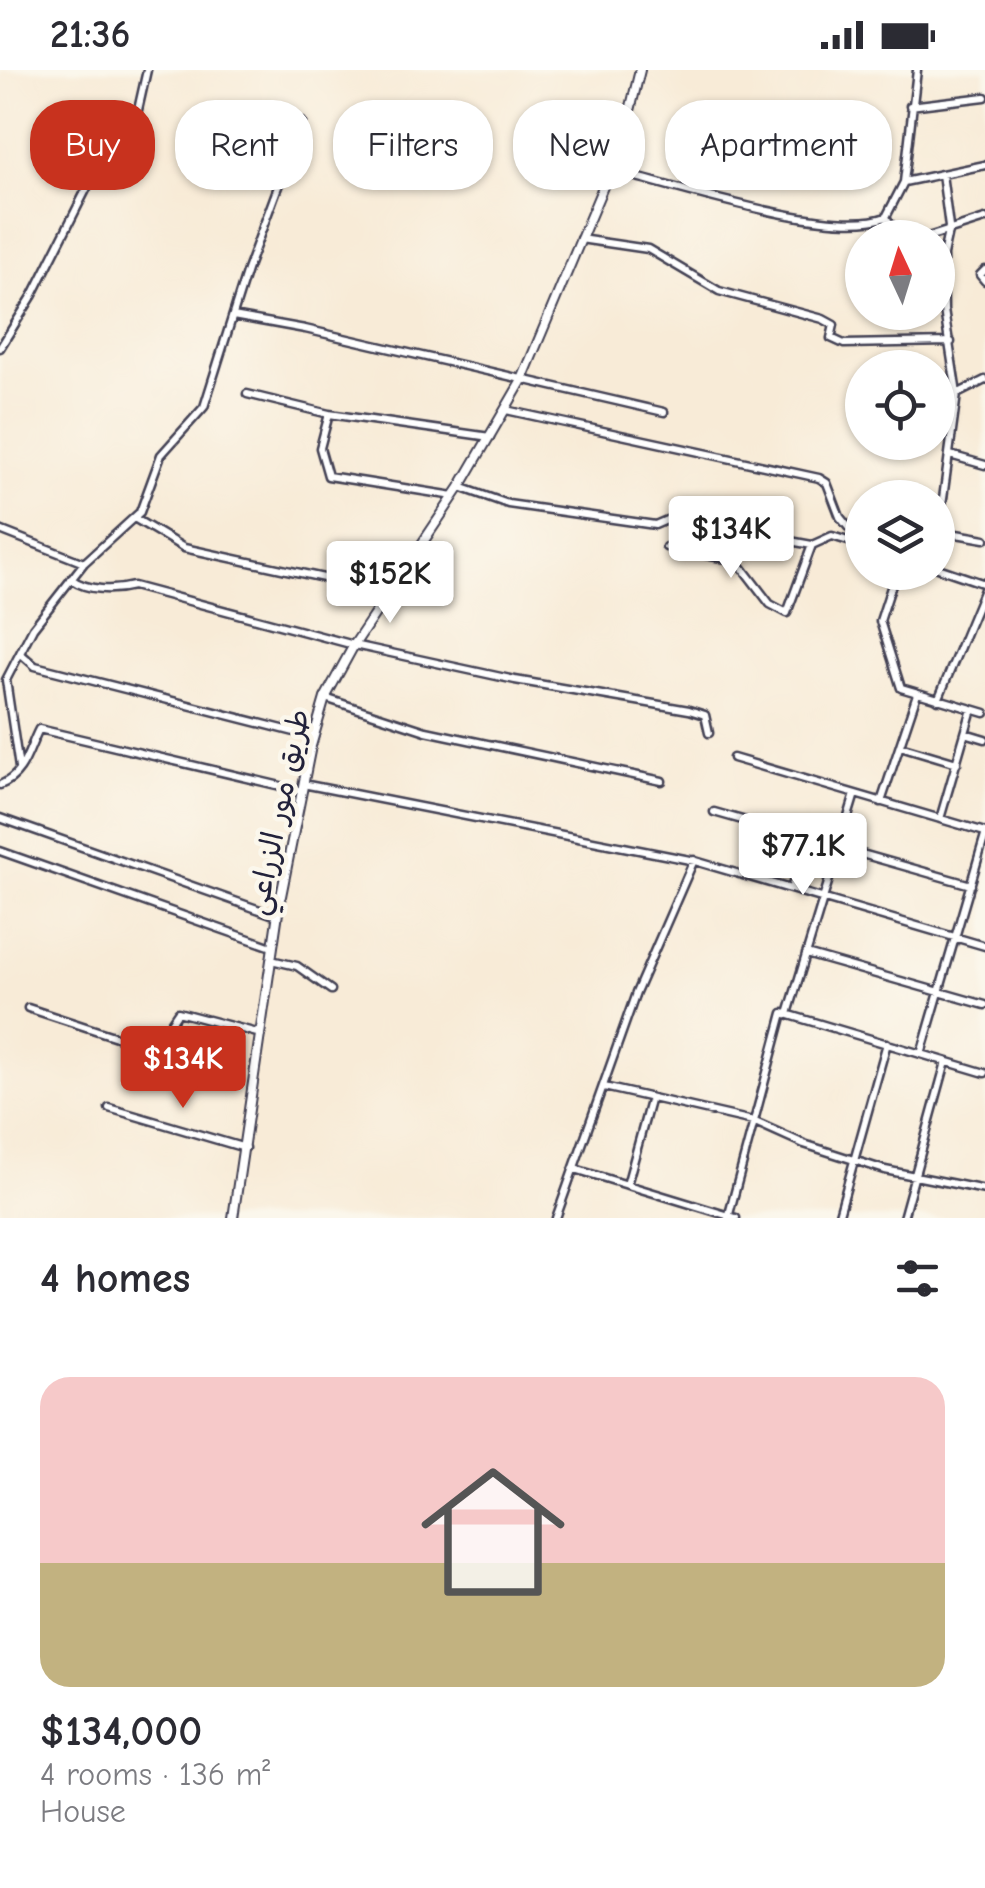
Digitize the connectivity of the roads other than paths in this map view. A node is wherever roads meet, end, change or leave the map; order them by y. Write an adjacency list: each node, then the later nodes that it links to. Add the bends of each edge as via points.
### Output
1 (147, 70): 23 (street, via 138,110 94,174)
2 (640, 70): 5 (street, طريق مور الزراعي)
3 (917, 70): 6 (street)
4 (985, 98): 6 (street)
5 (631, 100)
6 (910, 106): 10 (street)
7 (985, 165): 8 (street)
8 (942, 174): 10 (street); 15 (street)
9 (645, 178): 13 (street, via 825,222)
10 (904, 182): 13 (street)
11 (278, 190): 20 (street)
12 (601, 190): 17 (street, طريق مور الزراعي)
13 (886, 218)
14 (985, 219): 16 (street)
15 (948, 220)
16 (955, 226)
17 (580, 239): 22 (street, via 648,250 719,291 823,319 834,324 831,338 840,342); 25 (street, طريق مور الزراعي)
18 (985, 270): 19 (street)
19 (985, 281)
20 (234, 316): 25 (street); 37 (street, via 204,407 160,455)
21 (949, 330): 22 (street)
22 (951, 342): 27 (street)
23 (0, 348)
24 (985, 380): 27 (street)
25 (521, 382): 28 (street, طريق مور الزراعي); 30 (street)
26 (247, 394): 31 (street)
27 (957, 394): 29 (street)
28 (506, 410): 32 (street, طريق مور الزراعي); 38 (street, via 819,478)
29 (955, 411)
30 (664, 412)
31 (329, 414): 32 (street); 36 (street, via 320,448 328,476)
32 (490, 437): 35 (street, طريق مور الزراعي)
33 (955, 456): 34 (street)
34 (985, 465)
35 (460, 487): 36 (street, طريق مور الزراعي); 40 (street, via 508,504)
36 (454, 496): 52 (street, طريق مور الزراعي)
37 (134, 518): 47 (street); 52 (street, via 184,548)
38 (845, 524)
39 (0, 530): 47 (street)
40 (736, 530): 44 (street); 46 (street)
41 (955, 535): 42 (street)
42 (985, 538)
43 (845, 540): 44 (street, via 832,536)
44 (812, 545): 46 (street, via 787,614)
45 (666, 547): 46 (street)
46 (731, 559)
47 (84, 563): 49 (street)
48 (955, 574): 50 (street)
49 (71, 580): 53 (street, via 120,590 133,586); 54 (street)
50 (985, 585): 58 (street)
51 (891, 590): 56 (street, via 880,626 901,688)
52 (390, 592): 53 (street, طريق مور الزراعي)
53 (354, 645): 57 (street, طريق مور الزراعي); 61 (street, via 689,710 705,715)
54 (20, 653): 55 (street); 63 (street, via 35,666)
55 (3, 679): 68 (street)
56 (918, 694): 58 (street); 65 (street)
57 (326, 698): 63 (street, طريق مور الزراعي); 69 (street, via 426,731)
58 (938, 700): 59 (street)
59 (972, 710): 60 (street); 62 (street)
60 (985, 714)
61 (709, 733)
62 (965, 733): 64 (street); 67 (street)
63 (314, 737): 71 (street, طريق مور الزراعي)
64 (985, 739)
65 (900, 746): 67 (street); 73 (street)
66 (733, 758): 72 (street)
67 (956, 764): 76 (street)
68 (19, 768): 70 (street); 71 (street, via 38,729)
69 (662, 781)
70 (0, 785)
71 (302, 787): 81 (street); 85 (street, طريق مور الزراعي)
72 (855, 794): 73 (street); 79 (street)
73 (881, 802): 76 (street)
74 (714, 812): 78 (street)
75 (0, 818): 85 (street)
76 (940, 819): 77 (street)
77 (985, 834): 82 (street)
78 (806, 838): 79 (street); 83 (street)
79 (837, 847): 82 (street); 84 (street)
80 (0, 850): 88 (street)
81 (694, 860): 83 (street); 101 (street)
82 (971, 884): 86 (street)
83 (791, 889): 84 (street)
84 (822, 898): 86 (street); 89 (street)
85 (277, 916): 88 (street, طريق مور الزراعي)
86 (956, 937): 87 (street); 92 (street)
87 (985, 946)
88 (272, 947): 90 (street, طريق مور الزراعي)
89 (806, 954): 92 (street); 95 (street)
90 (270, 960): 91 (street, via 297,966); 96 (street, طريق مور الزراعي)
91 (331, 990)
92 (938, 992): 93 (street); 98 (street)
93 (985, 1005)
94 (28, 1008): 96 (street, via 153,1049 178,1012)
95 (788, 1014): 97 (street); 104 (street, via 783,1013)
96 (261, 1034): 105 (street, طريق مور الزراعي)
97 (886, 1043): 98 (street); 106 (street)
98 (921, 1054): 99 (street)
99 (946, 1062): 100 (street); 108 (street)
100 (985, 1073)
101 (604, 1086): 102 (street); 107 (street)
102 (650, 1100): 104 (street); 109 (street)
103 (110, 1108): 105 (street)
104 (753, 1121): 106 (street); 111 (street)
105 (246, 1149): 112 (street, طريق مور الزراعي)
106 (854, 1162): 108 (street); 114 (street)
107 (574, 1169): 109 (street); 113 (street)
108 (916, 1176): 110 (street); 115 (street)
109 (627, 1185): 111 (street)
110 (985, 1190)
111 (731, 1217)
112 (233, 1218)
113 (556, 1218)
114 (838, 1218)
115 (903, 1218)

